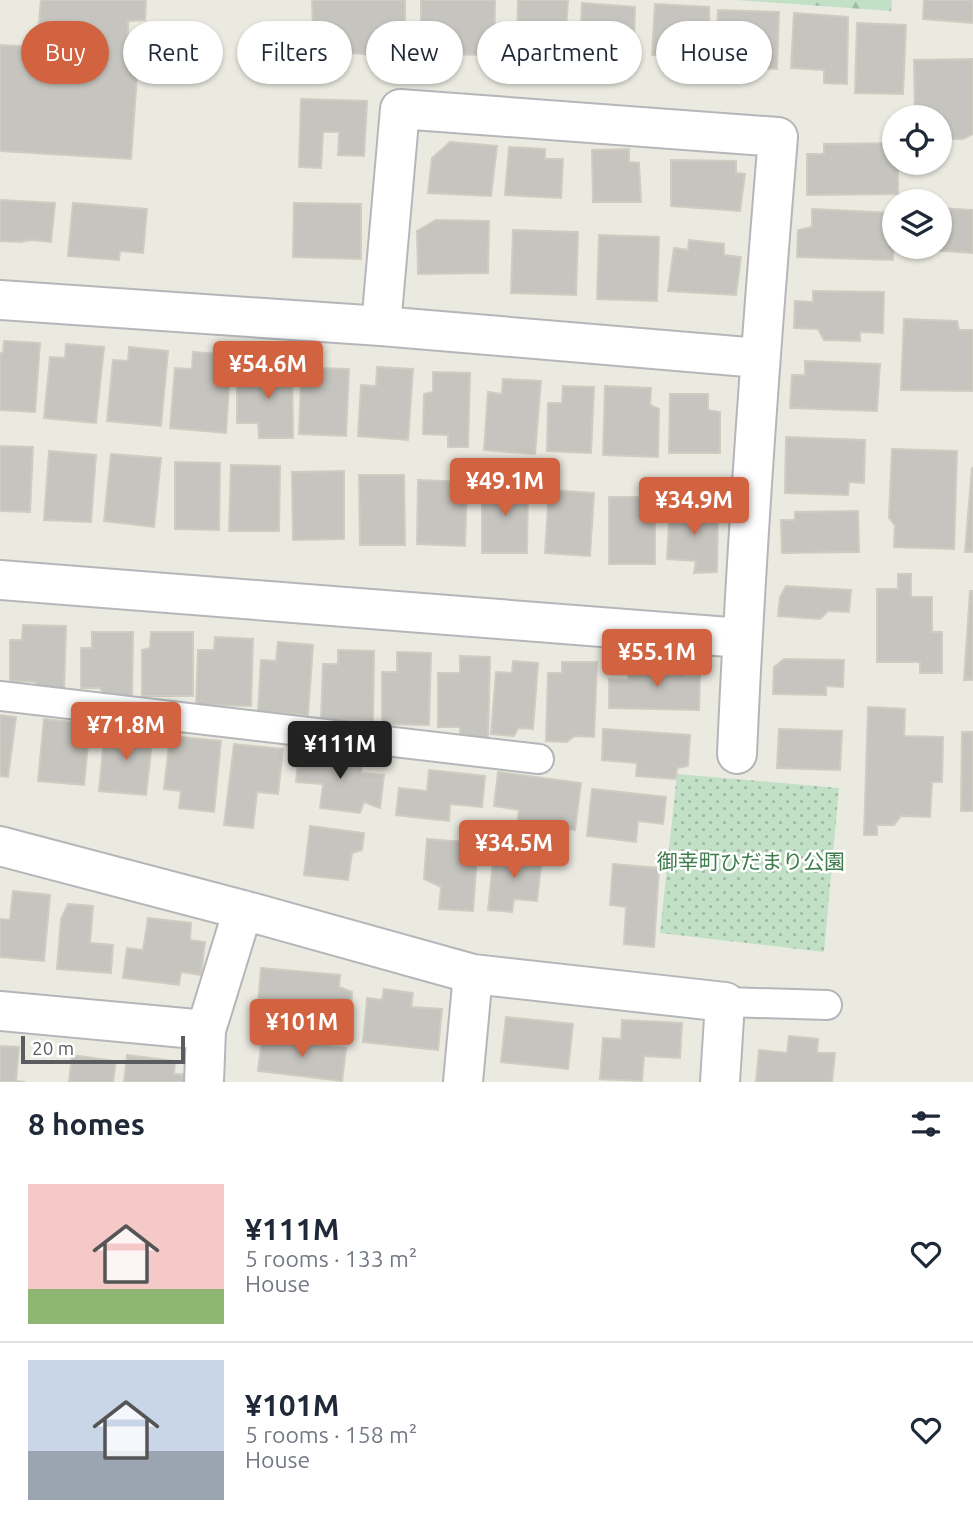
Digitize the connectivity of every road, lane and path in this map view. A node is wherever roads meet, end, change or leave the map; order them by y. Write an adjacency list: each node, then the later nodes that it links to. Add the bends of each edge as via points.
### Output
1 (0, 300): 2 (street)
2 (381, 326): 3 (street); 3 (street, via 400,109 778,137)
3 (760, 358): 5 (street)
4 (0, 580): 5 (street)
5 (742, 638): 7 (street)
6 (0, 695): 8 (lane)
7 (737, 754)
8 (539, 760)
9 (0, 846): 10 (street)
10 (243, 910): 11 (street); 15 (street)
11 (473, 974): 12 (street); 17 (street)
12 (725, 1002): 13 (lane); 18 (street)
13 (827, 1005)
14 (0, 1011): 15 (street)
15 (206, 1030): 16 (street)
16 (204, 1082)
17 (463, 1082)
18 (720, 1082)

